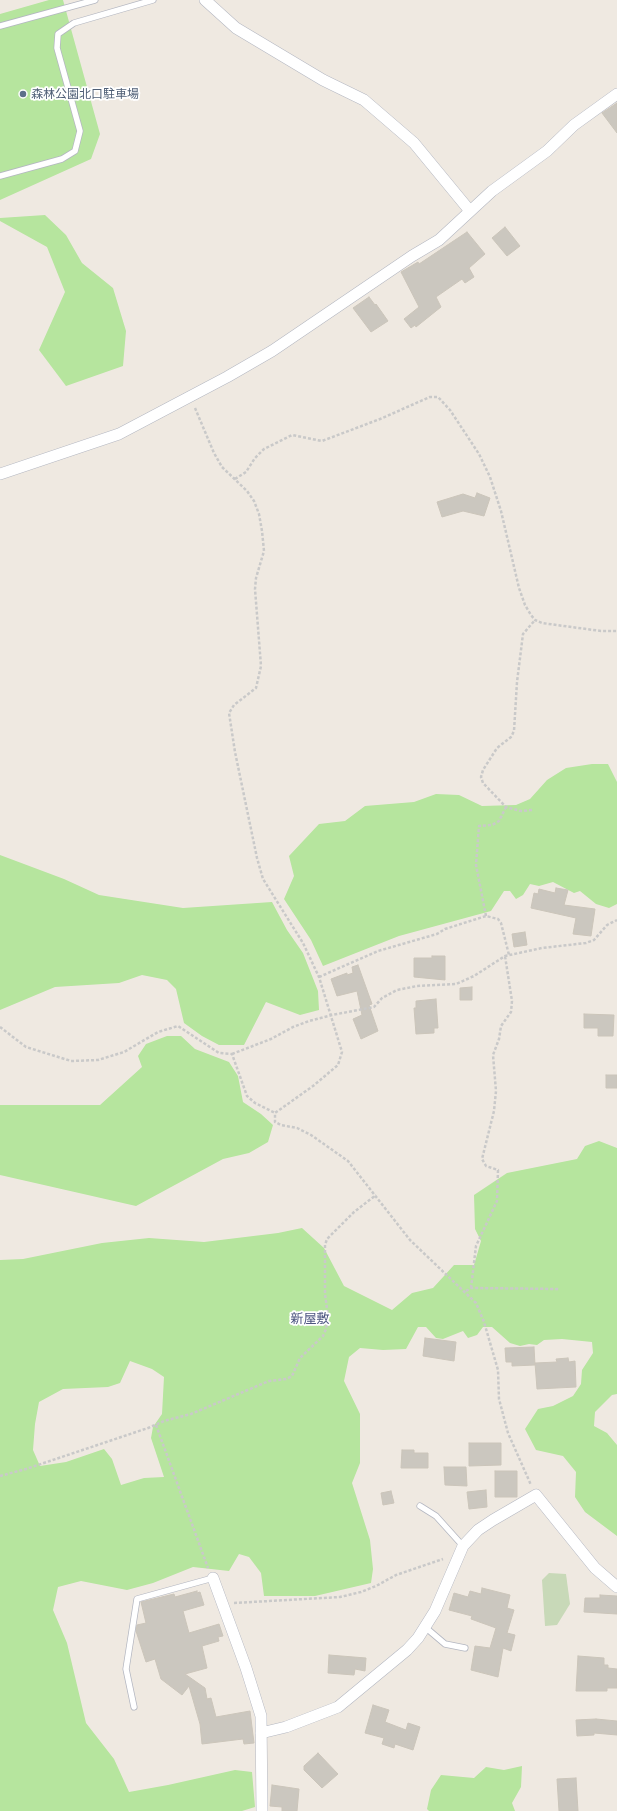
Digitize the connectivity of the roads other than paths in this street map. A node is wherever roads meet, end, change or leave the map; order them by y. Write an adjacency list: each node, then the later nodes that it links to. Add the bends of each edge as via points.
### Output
1 (95, 0): 4 (lane)
2 (153, 0): 6 (lane, via 74,23 58,34 57,48 80,131 76,150 62,159)
3 (205, 0): 7 (street, via 236,28 323,80 364,100 414,144)
4 (0, 26)
5 (617, 94): 7 (street, via 574,125 547,151 492,190)
6 (0, 176)
7 (470, 211): 8 (street, via 439,240 272,351 227,377 119,434)
8 (0, 474)
9 (420, 1506): 10 (lane, via 436,1516)
10 (462, 1549): 12 (street, via 478,1530 536,1495 595,1568); 13 (street, via 435,1611)
11 (213, 1578): 15 (lane, via 137,1599 126,1669); 16 (street, via 261,1716)
12 (617, 1587)
13 (425, 1627): 14 (lane, via 445,1644); 16 (street, via 407,1650 338,1707 286,1727)
14 (465, 1648)
15 (134, 1707)
16 (261, 1733): 17 (street)
17 (262, 1811)

